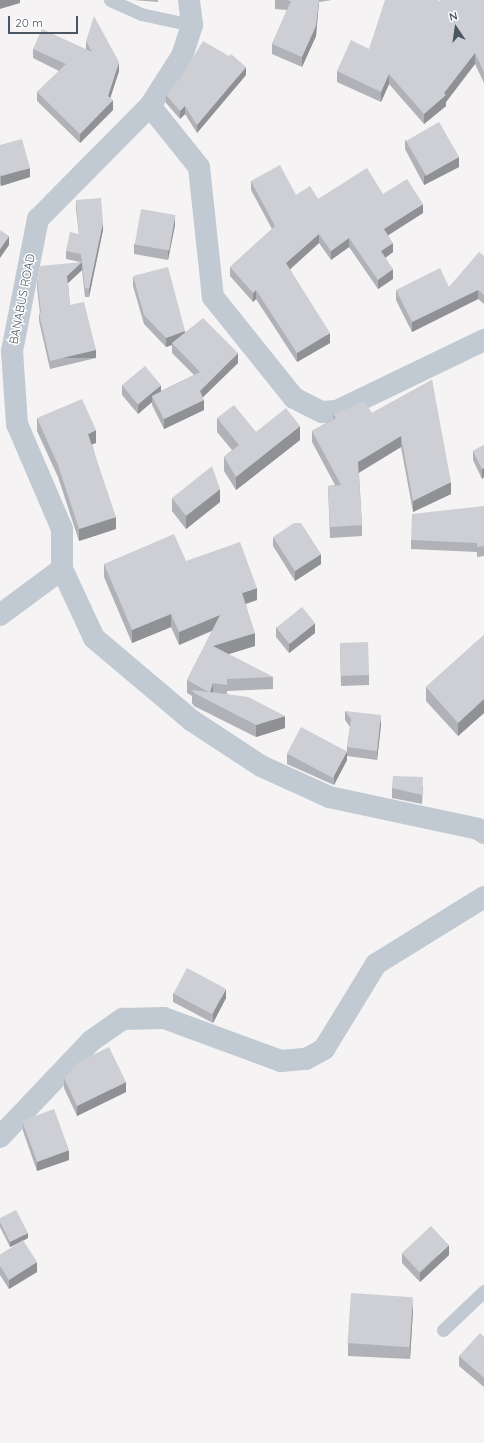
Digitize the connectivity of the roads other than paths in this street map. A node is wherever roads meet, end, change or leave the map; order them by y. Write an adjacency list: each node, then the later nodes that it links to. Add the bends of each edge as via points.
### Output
1 (110, 0): 3 (lane, via 141,14)
2 (189, 0): 3 (street, BANABUS ROAD)
3 (192, 25): 4 (street, BANABUS ROAD, via 182,56)
4 (150, 106): 5 (street, via 199,167 213,297 294,398 322,412 337,411); 6 (street, BANABUS ROAD, via 38,219 12,351)
5 (484, 340)
6 (8, 421): 7 (street, BANABUS ROAD, via 62,529)
7 (62, 570): 8 (street); 9 (street, via 94,638 191,720 261,766 330,797 478,829)
8 (0, 615)
9 (484, 833)
10 (484, 897): 11 (street, via 376,964 324,1049 306,1059 281,1061 164,1018 123,1019 90,1041)
11 (0, 1137)
12 (484, 1291): 13 (lane)
13 (443, 1330)

